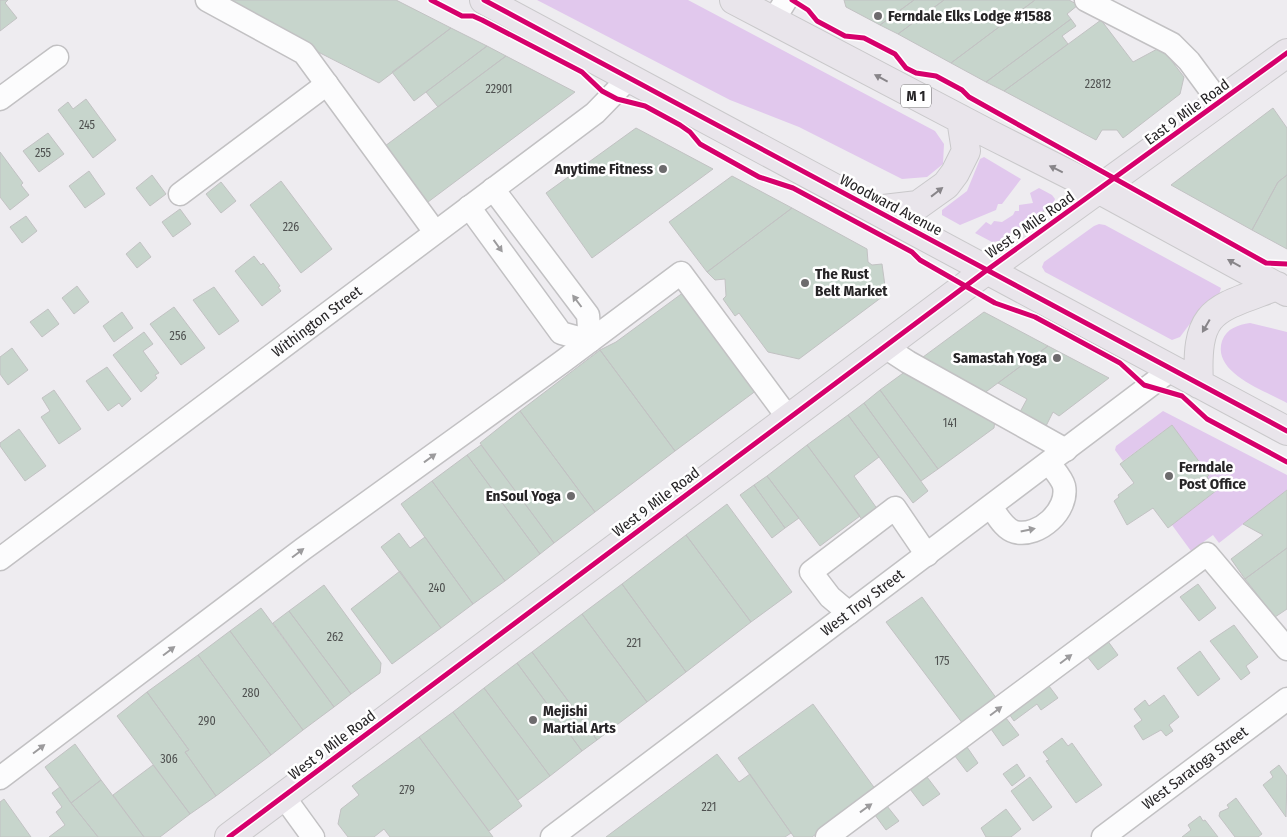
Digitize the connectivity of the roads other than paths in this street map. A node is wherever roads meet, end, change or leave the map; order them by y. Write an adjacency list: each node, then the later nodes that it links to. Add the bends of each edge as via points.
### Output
1 (207, 0): 9 (street, via 304,53)
2 (484, 0): 8 (main road, Woodward Avenue)
3 (734, 0): 5 (main road, M 1)
4 (1086, 0): 11 (street, via 1172,44)
5 (779, 10): 12 (main road, M 1, one-way to 5)
6 (1287, 53): 11 (main road, East 9 Mile Road)
7 (57, 56): 10 (street)
8 (629, 78): 13 (street, Withington Street, via 595,113); 17 (main road, Woodward Avenue)
9 (327, 84): 15 (street); 18 (street)
10 (0, 99)
11 (1220, 103): 14 (main road, East 9 Mile Road)
12 (961, 119): 14 (main road, M 1, one-way to 12); 17 (main road, one-way to 12, via 918,205 946,185 956,173 966,151)
13 (493, 188): 16 (street, Withington Street); 21 (street, one-way to 13, via 588,315)
14 (1100, 190): 19 (main road, West 9 Mile Road); 20 (main road, M 1, one-way to 14)
15 (180, 194)
16 (470, 207): 18 (street, Withington Street); 21 (street, one-way to 21, via 562,333)
17 (875, 210): 19 (main road, Woodward Avenue)
18 (435, 232): 30 (street, Withington Street)
19 (987, 270): 22 (main road, West 9 Mile Road); 23 (main road, Woodward Avenue)
20 (1282, 289): 24 (main road, one-way to 24, via 1228,304 1210,319 1198,344)
21 (590, 341): 25 (street, via 681,273); 34 (street, one-way to 21, via 304,549)
22 (885, 347): 25 (main road, West 9 Mile Road); 27 (street)
23 (1172, 370): 24 (main road, Woodward Avenue); 27 (street, West Troy Street)
24 (1198, 384): 26 (main road, Woodward Avenue)
25 (789, 419): 35 (main road, West 9 Mile Road)
26 (1287, 431)
27 (1057, 457): 28 (street, West Troy Street); 28 (street, one-way to 27, via 1015,532 1042,526 1055,516 1065,496)
28 (991, 507): 29 (street, West Troy Street)
29 (926, 555): 31 (street, West Troy Street); 31 (street, via 895,508 810,572 830,597)
30 (0, 559)
31 (849, 613): 38 (street, West Troy Street)
32 (1287, 649): 39 (street, one-way to 32, via 1207,554)
33 (1287, 699): 40 (street, West Saratoga Street)
34 (0, 778)
35 (284, 797): 36 (main road, West 9 Mile Road); 37 (street)
36 (229, 837)
37 (313, 837)
38 (552, 837)
39 (827, 837)
40 (1103, 837)

